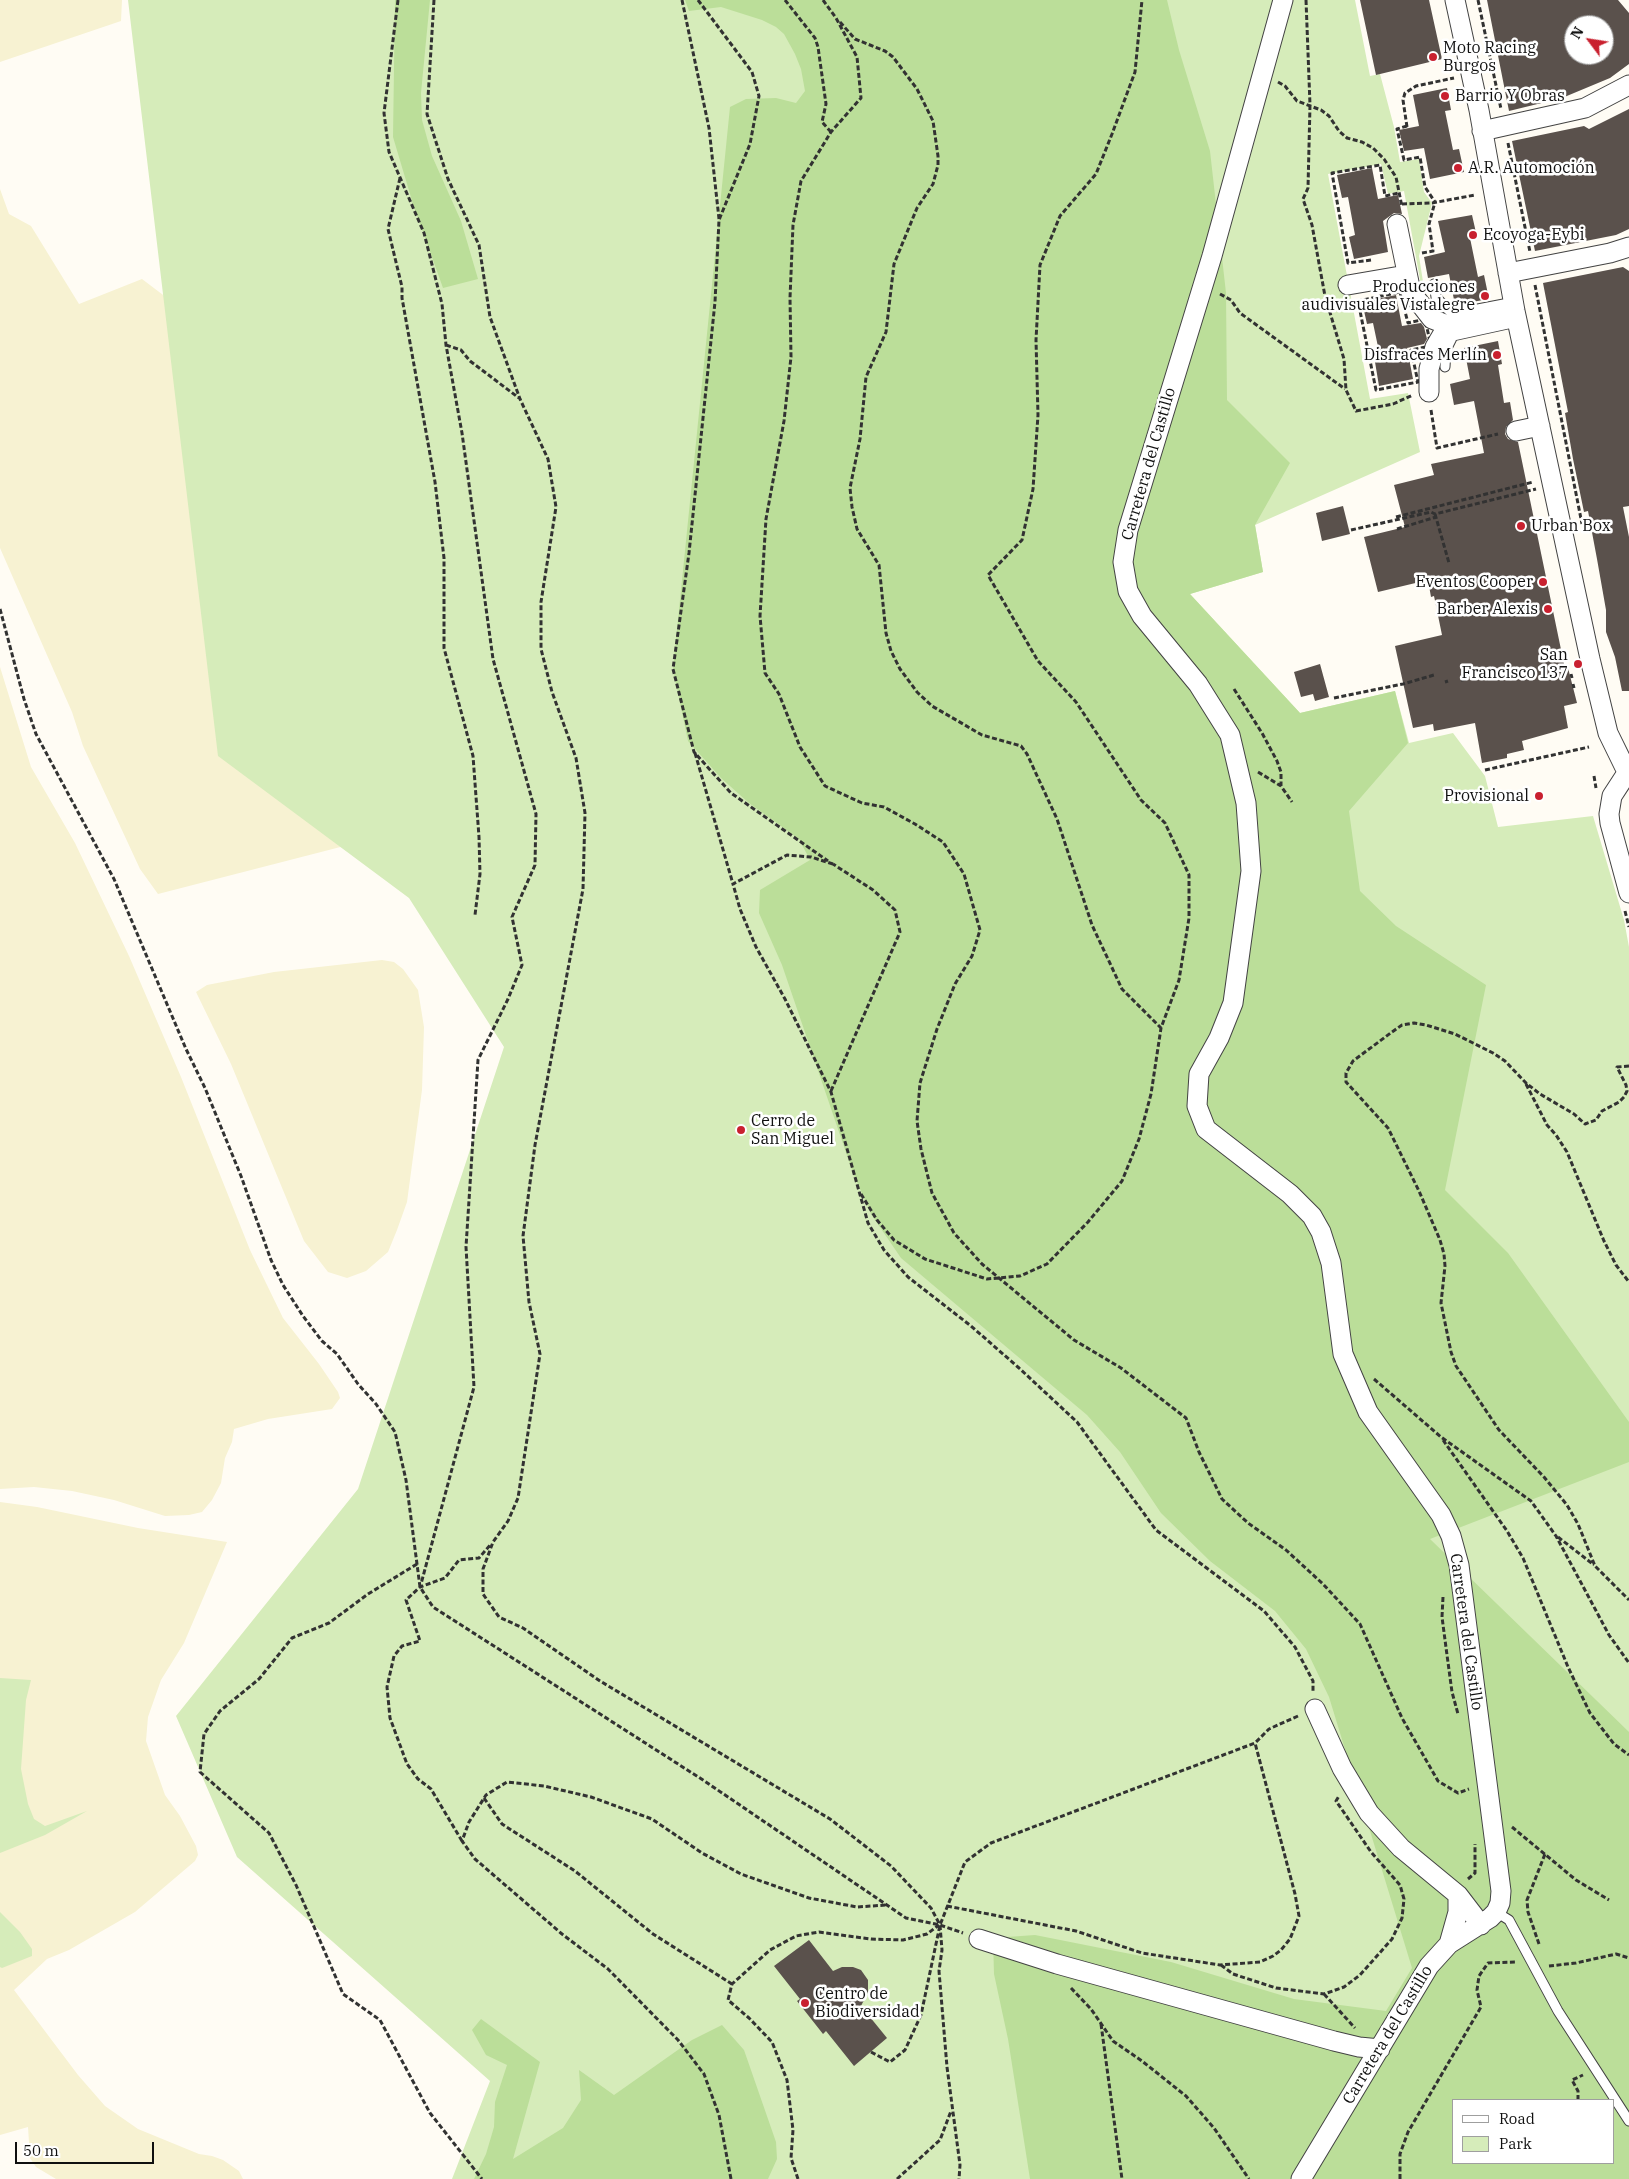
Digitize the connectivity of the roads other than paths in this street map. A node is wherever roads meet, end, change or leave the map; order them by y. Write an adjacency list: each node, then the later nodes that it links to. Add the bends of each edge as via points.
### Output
1 (1283, 0): 22 (street, Carretera del Castillo, via 1203,287 1128,530 1123,562 1128,591 1142,616 1198,684 1230,735 1246,803 1251,871 1233,1003 1199,1074 1197,1106 1206,1129 1290,1194 1312,1216 1331,1263 1343,1354 1368,1412 1441,1515 1451,1536 1459,1565 1501,1891)
2 (1455, 0): 4 (street)
3 (1629, 85): 4 (street, via 1585,108)
4 (1482, 131): 7 (street)
5 (1396, 224): 8 (street)
6 (1629, 247): 7 (street)
7 (1508, 273): 11 (street)
8 (1406, 275): 10 (street); 12 (street, via 1410,292 1426,314 1436,322)
9 (1434, 284): 11 (lane, via 1436,297 1452,314)
10 (1348, 285)
11 (1515, 312): 12 (street); 13 (lane, via 1453,336 1446,350); 15 (street)
12 (1450, 326): 14 (street, via 1441,334 1435,347)
13 (1444, 367)
14 (1428, 390)
15 (1540, 426): 16 (street); 17 (street, via 1604,720)
16 (1516, 431)
17 (1621, 739): 18 (street)
18 (1628, 775): 19 (street, via 1612,796 1609,814)
19 (1629, 893)
20 (1314, 1709): 21 (street, via 1342,1768 1369,1813 1401,1848)
21 (1461, 1887): 23 (street); 25 (street, via 1458,1912)
22 (1496, 1912): 23 (street, Carretera del Castillo); 27 (lane, via 1509,1920 1561,2016)
23 (1481, 1925): 25 (street, Carretera del Castillo)
24 (979, 1939): 26 (street)
25 (1448, 1944): 26 (street, Carretera del Castillo, via 1428,1966)
26 (1370, 2052): 28 (street, Carretera del Castillo)
27 (1629, 2121)
28 (1301, 2179)

